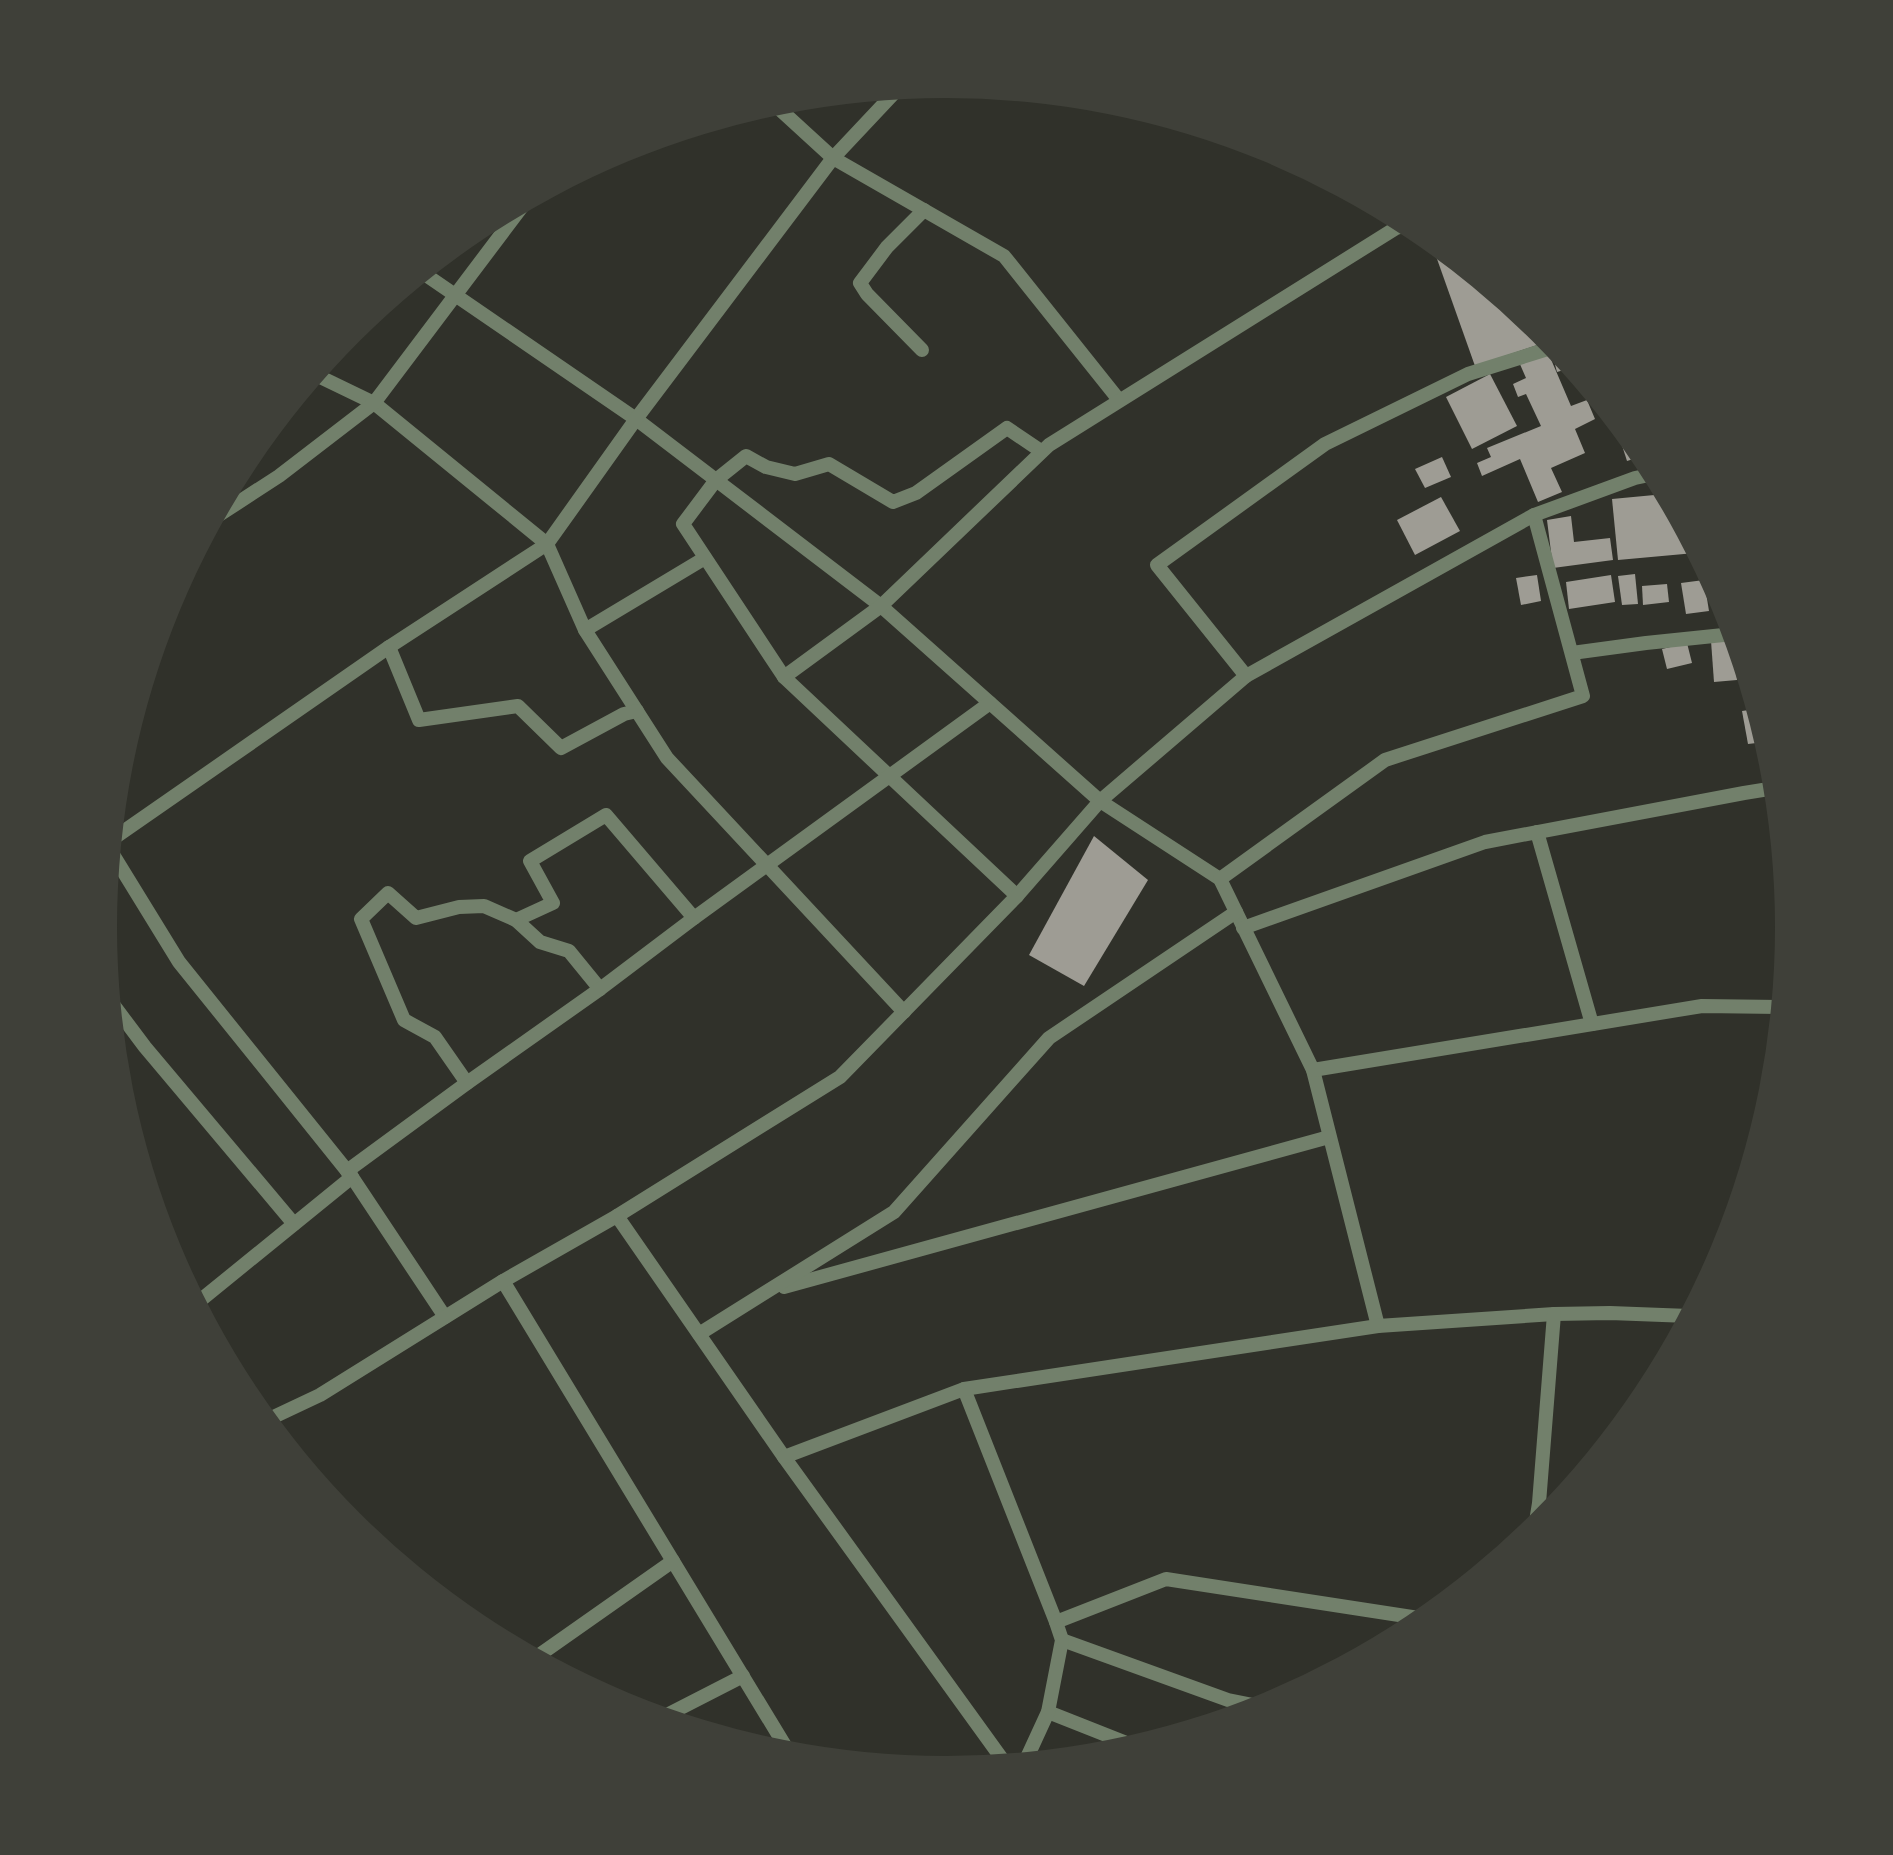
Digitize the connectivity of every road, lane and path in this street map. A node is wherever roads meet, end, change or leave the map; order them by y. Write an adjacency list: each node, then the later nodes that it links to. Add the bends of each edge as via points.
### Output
1 (887, 100): 3 (street)
2 (785, 114): 3 (street)
3 (833, 158): 4 (street); 14 (street)
4 (925, 210): 9 (street, via 887,247 860,283); 12 (street, via 1004,256)
5 (510, 223): 8 (street)
6 (1391, 228): 12 (street)
7 (431, 278): 8 (street)
8 (456, 294): 13 (street); 14 (street)
9 (922, 350)
10 (1542, 351): 27 (street, via 1468,374 1325,444 1157,565)
11 (325, 379): 13 (street)
12 (1119, 400): 15 (street)
13 (374, 403): 18 (street); 20 (street)
14 (636, 419): 17 (street); 20 (street)
15 (1041, 451): 17 (street, via 1007,428 916,493 893,502 830,464 795,474 746,456); 22 (street)
16 (1642, 477): 19 (street)
17 (716, 480): 21 (street, via 683,524); 22 (street)
18 (232, 507)
19 (1534, 515): 26 (street); 27 (street)
20 (547, 544): 23 (street); 25 (street)
21 (705, 558): 23 (street); 28 (street)
22 (881, 606): 28 (street); 29 (street)
23 (586, 630): 30 (street)
24 (1722, 635): 26 (street)
25 (389, 647): 30 (street, via 419,720 518,706 561,748); 34 (street)
26 (1572, 653): 38 (street, via 1583,695 1385,760)
27 (1246, 676): 33 (street)
28 (784, 677): 31 (street)
29 (990, 703): 31 (street); 33 (street)
30 (637, 711): 36 (street, via 667,758)
31 (888, 776): 36 (street); 39 (street)
32 (1764, 790): 35 (street)
33 (1100, 801): 38 (street); 39 (street)
34 (123, 832)
35 (1537, 832): 43 (street, via 1485,842); 48 (street)
36 (766, 865): 41 (street); 46 (street)
37 (120, 866): 52 (street, via 179,962)
38 (1220, 879): 40 (street)
39 (1017, 896): 46 (street)
40 (1236, 912): 43 (street); 56 (street, via 1049,1038 894,1212)
41 (694, 918): 42 (street, via 606,815 530,861 553,903); 44 (street)
42 (516, 920): 44 (street, via 540,942 569,951); 50 (street, via 484,906 415,918 388,893 361,919 404,1020 435,1037)
43 (1243, 928): 49 (street)
44 (600, 989): 50 (street)
45 (1772, 1007): 48 (street, via 1702,1006)
46 (904, 1012): 53 (street, via 840,1077)
47 (122, 1017): 54 (street)
48 (1592, 1024): 49 (street)
49 (1312, 1070): 51 (street)
50 (467, 1083): 52 (street)
51 (1329, 1137): 56 (street); 61 (street)
52 (349, 1174): 54 (street); 60 (street)
53 (617, 1216): 55 (street); 62 (street)
54 (294, 1224): 57 (street)
55 (503, 1281): 60 (street); 67 (street)
56 (766, 1292): 62 (street)
57 (205, 1297)
58 (1554, 1314): 59 (street); 61 (street); 66 (street)
59 (1679, 1316)
60 (445, 1317): 64 (street, via 320,1395)
61 (1378, 1326): 63 (street)
62 (699, 1334): 65 (street)
63 (964, 1389): 65 (street); 69 (street)
64 (276, 1416)
65 (784, 1457): 79 (street)
66 (1538, 1508)
67 (673, 1561): 71 (street); 72 (street)
68 (1408, 1616): 69 (street, via 1166,1579)
69 (1055, 1622): 70 (street)
70 (1062, 1640): 73 (street); 75 (street)
71 (544, 1652)
72 (743, 1676): 74 (street); 77 (street)
73 (1241, 1703)
74 (675, 1711)
75 (1048, 1712): 76 (street); 78 (street)
76 (1116, 1739)
77 (782, 1740)
78 (1029, 1752)
79 (999, 1755)

